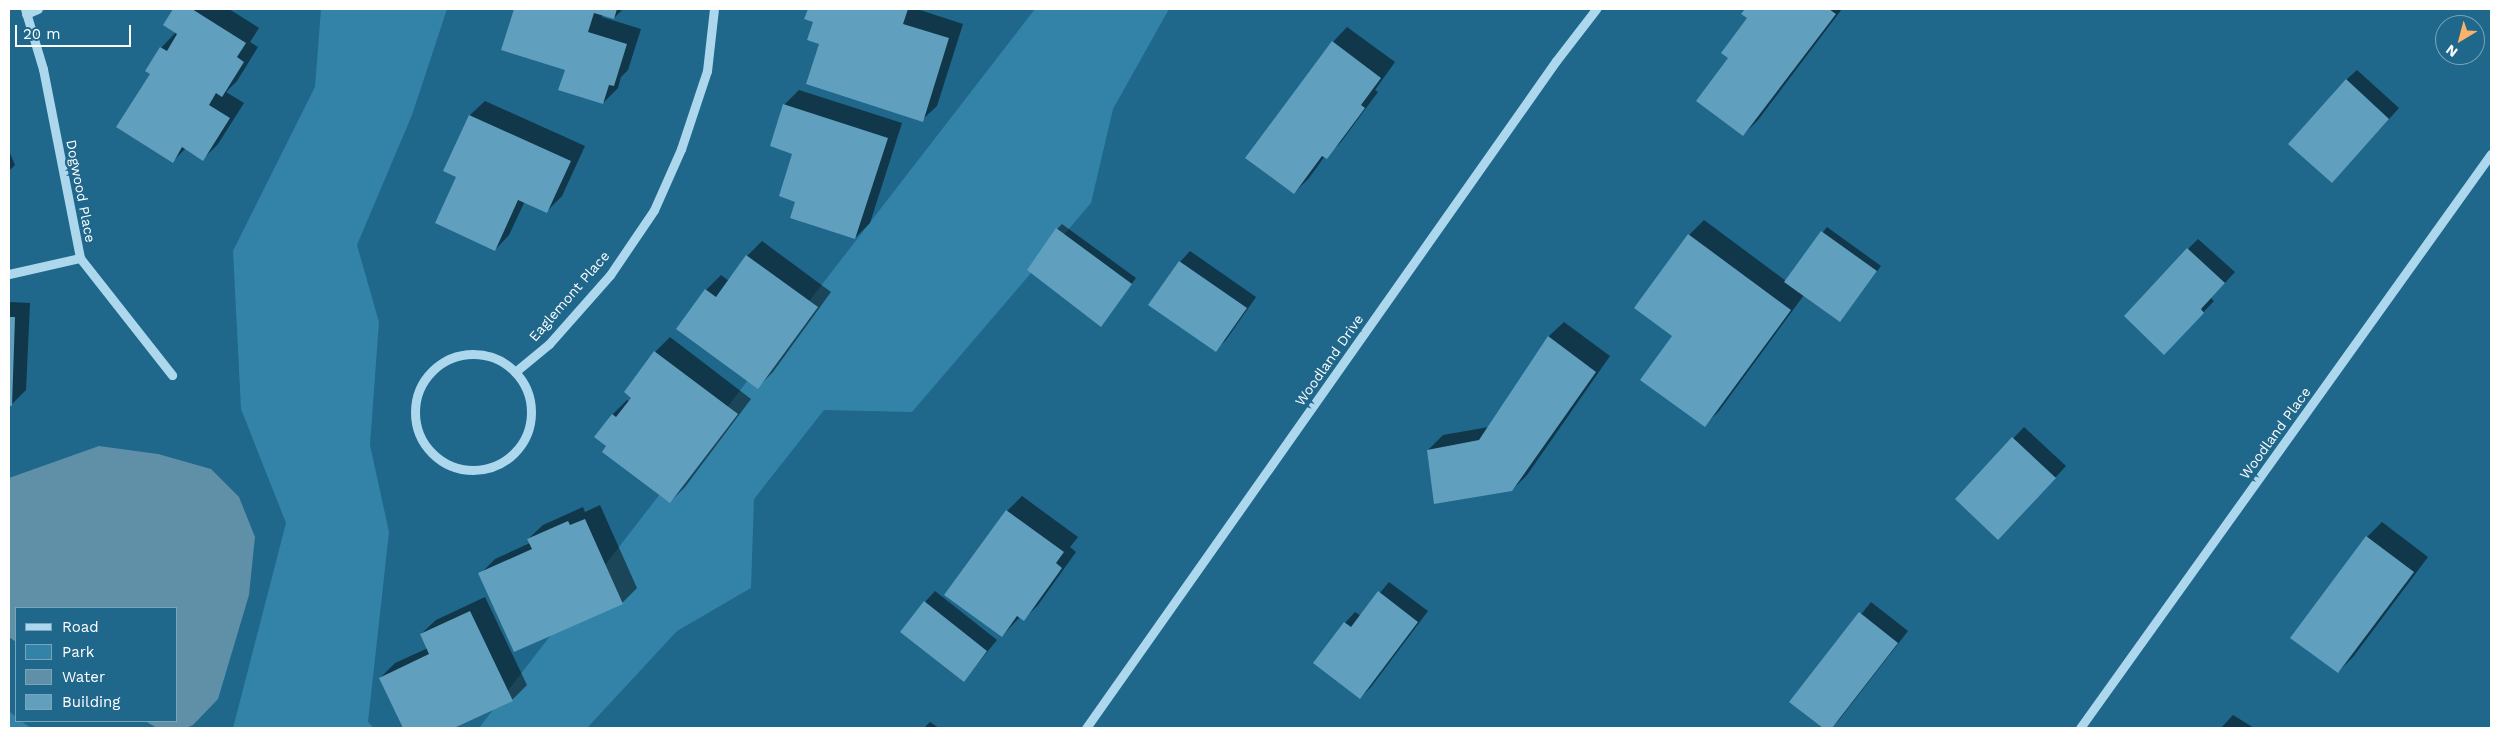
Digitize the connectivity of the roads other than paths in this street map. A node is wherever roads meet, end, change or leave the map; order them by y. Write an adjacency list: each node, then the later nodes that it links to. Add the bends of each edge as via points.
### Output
1 (38, 9): 4 (street, Dogwood Place)
2 (714, 9): 8 (street, Eaglemont Place, via 707,72 681,149 654,210 610,275 549,344)
3 (1596, 9): 10 (street, Woodland Drive, via 1556,61)
4 (25, 11): 6 (street, Dogwood Place, via 43,69)
5 (2491, 154): 11 (street, Woodland Place)
6 (80, 258): 7 (street); 9 (street, Dogwood Place)
7 (9, 274)
8 (515, 372): 8 (street, via 497,359 474,354 452,358 433,370 420,389 415,411 419,433 431,452 449,465 472,471 494,467 513,455 526,436 532,414 527,392)
9 (172, 375)
10 (1086, 728)
11 (2080, 728)

